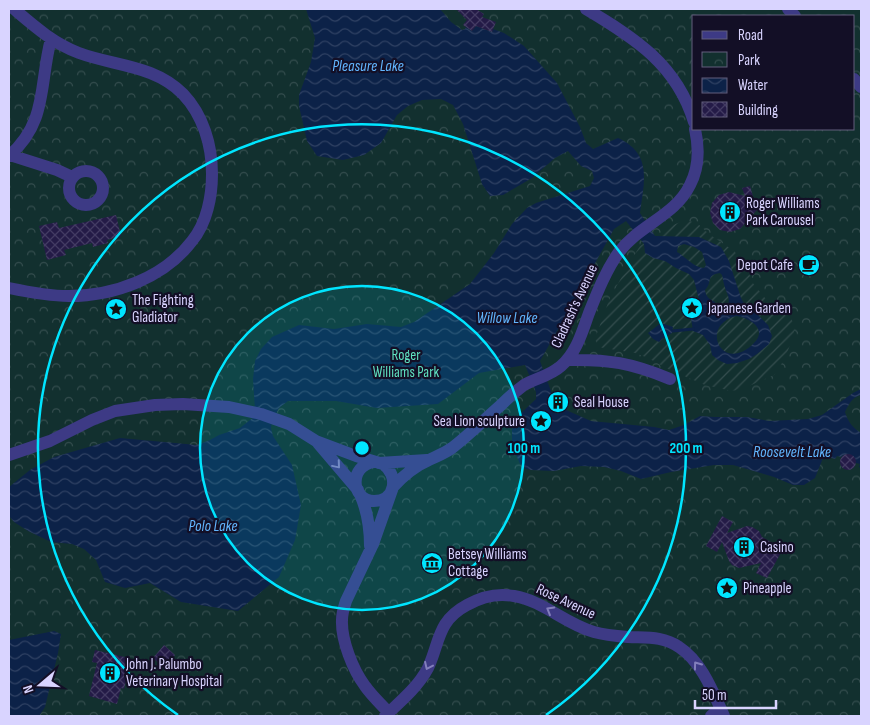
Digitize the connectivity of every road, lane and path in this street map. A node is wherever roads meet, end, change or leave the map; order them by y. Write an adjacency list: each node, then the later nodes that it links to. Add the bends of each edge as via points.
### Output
1 (14, 9): 3 (street)
2 (586, 9): 4 (street, via 630,36 656,59 682,95)
3 (51, 40): 6 (street, via 38,112 27,136); 8 (street, via 78,53 153,73 174,86 196,113 208,140 212,164 211,192 202,225 192,241 173,261 140,282 81,295)
4 (692, 118)
5 (695, 130): 9 (street, Cladrash's Avenue, via 697,159 690,185 672,208 622,248)
6 (9, 155): 7 (street)
7 (72, 177)
8 (9, 288)
9 (567, 360): 10 (street, via 620,363); 13 (street, Cladrash's Avenue, via 557,370 510,396 450,450)
10 (670, 379)
11 (316, 441): 12 (street, via 280,420 246,410 211,405 155,405 105,414 50,441); 14 (street); 16 (street, one-way to 16)
12 (9, 455)
13 (429, 460): 14 (street, Cladrash's Avenue); 15 (street, Cladrash's Avenue)
14 (377, 462): 15 (street, via 392,474); 16 (street, via 366,464 359,470 355,482)
15 (392, 489): 16 (street, via 386,497 375,501); 17 (street)
16 (359, 492): 17 (street, via 370,532)
17 (368, 556): 19 (street, via 344,608 342,628 356,672)
18 (718, 713): 19 (street, Rose Avenue, one-way to 19, via 697,664 673,643 592,631 541,605 501,595 477,600 452,616 442,629 423,676)
19 (387, 714)

